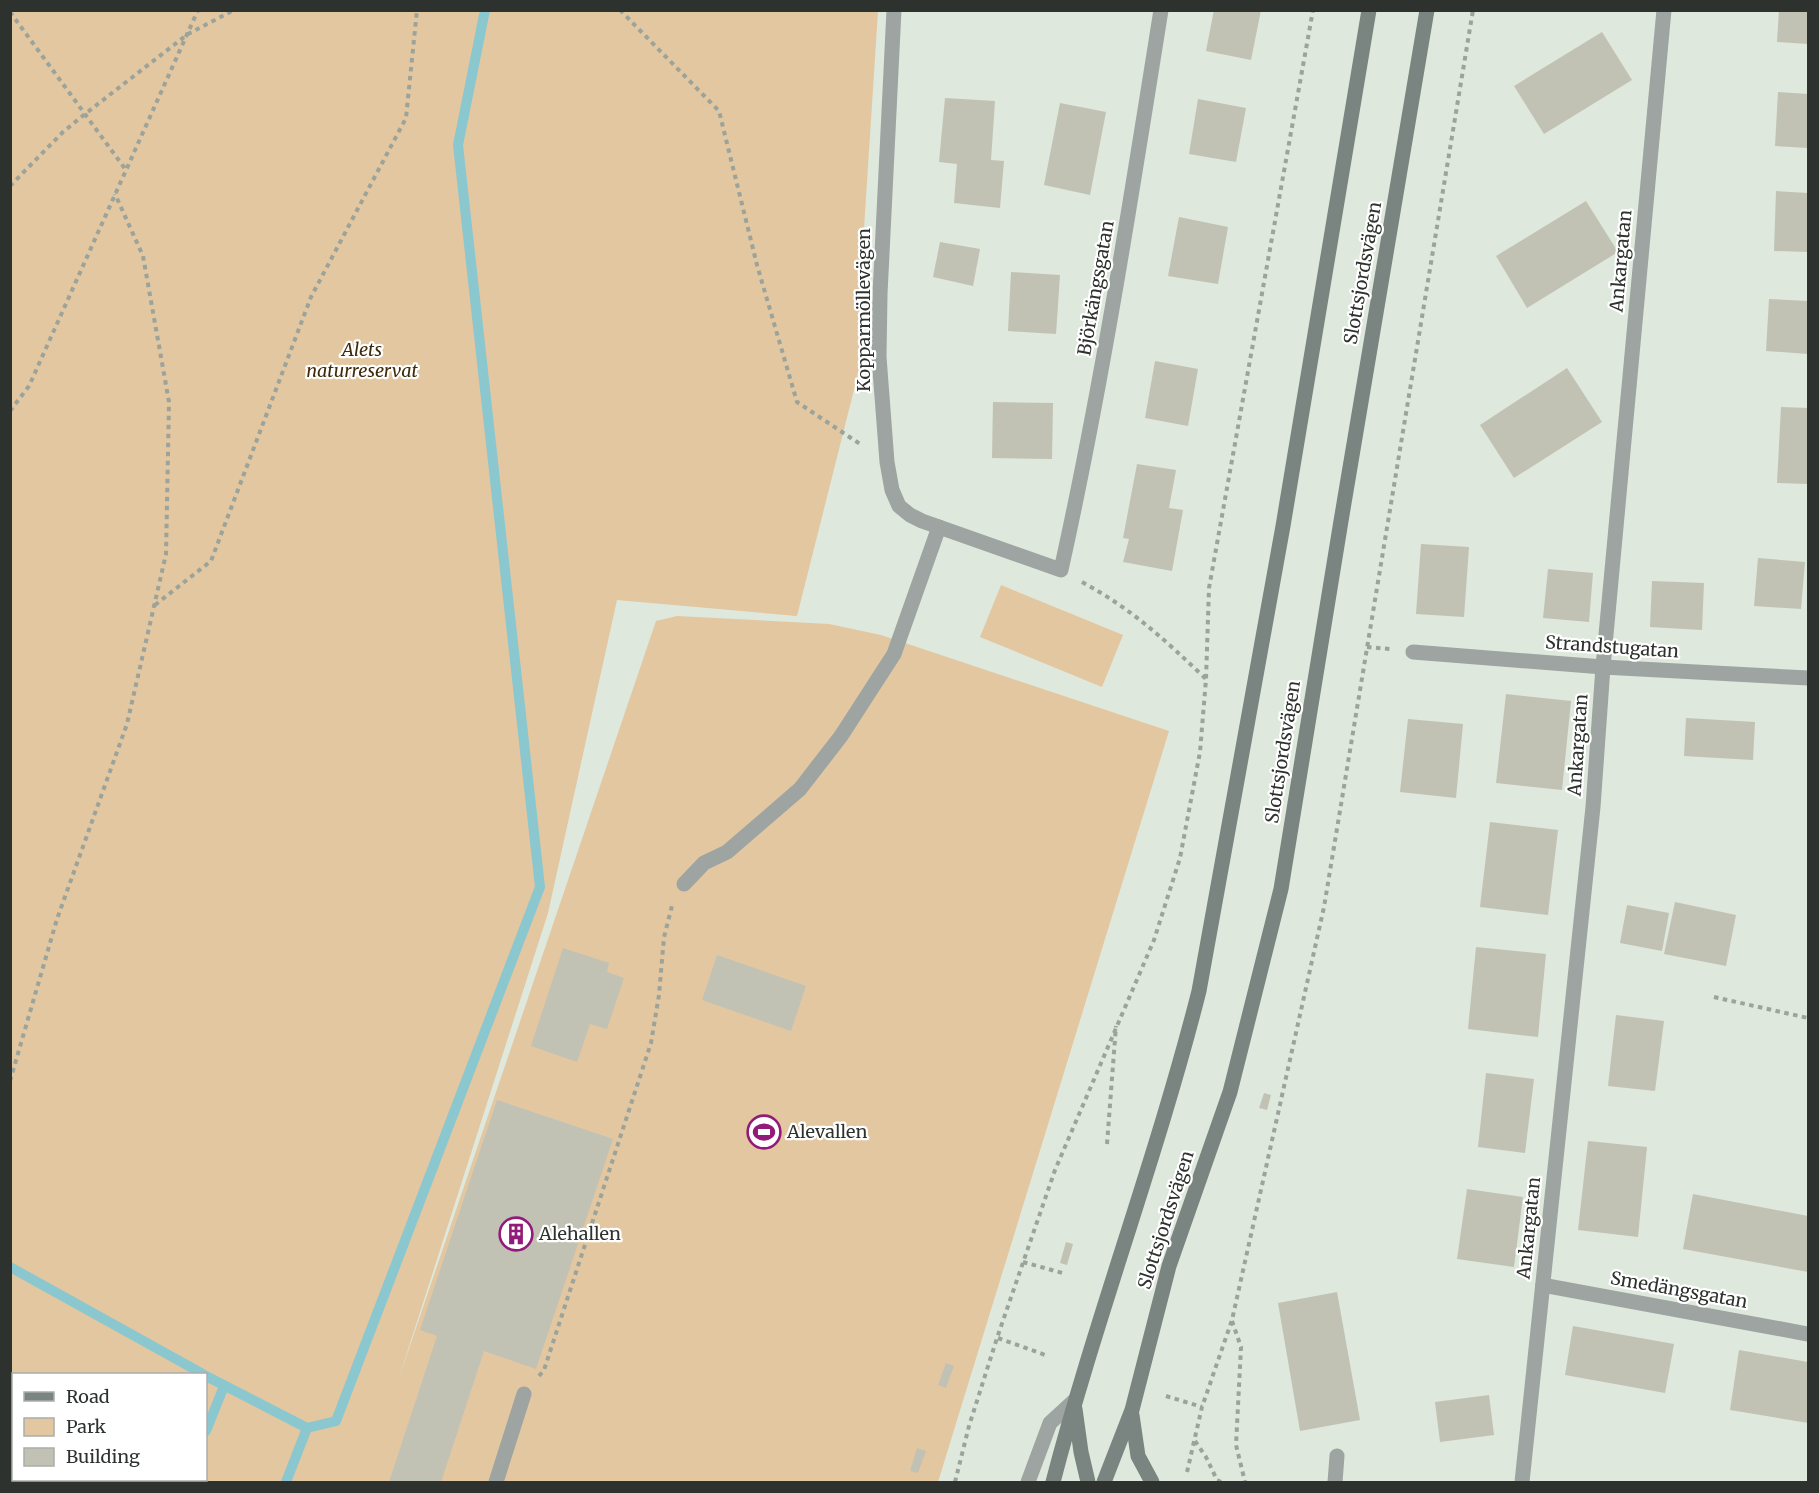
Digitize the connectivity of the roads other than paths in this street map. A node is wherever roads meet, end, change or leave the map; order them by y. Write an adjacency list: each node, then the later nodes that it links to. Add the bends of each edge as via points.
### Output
1 (894, 10): 6 (street, Kopparmöllevägen, via 879,357 887,462 899,506)
2 (1161, 10): 7 (street, Björkängsgatan, via 1118,275)
3 (1369, 10): 15 (main road, Slottsjordsvägen, via 1281,537 1199,991)
4 (1427, 10): 16 (main road, Slottsjordsvägen, via 1281,889 1230,1092 1169,1266)
5 (1664, 10): 9 (street, Ankargatan)
6 (939, 528): 7 (street, Kopparmöllevägen); 11 (street, via 894,654 841,736 800,789 727,852 704,863)
7 (1060, 570)
8 (1413, 652): 9 (street, Strandstugatan)
9 (1603, 667): 10 (street, Strandstugatan); 12 (street, Ankargatan, via 1593,807)
10 (1809, 678)
11 (684, 884)
12 (1543, 1285): 13 (street, Smedängsgatan); 25 (street, Ankargatan)
13 (1809, 1334)
14 (524, 1395): 18 (street)
15 (1075, 1400): 19 (street, via 1050,1423); 20 (main road, Slottsjordsvägen); 21 (main road)
16 (1132, 1410): 22 (main road, Slottsjordsvägen); 23 (main road, via 1138,1456)
17 (1338, 1456): 24 (street)
18 (496, 1482)
19 (1028, 1482)
20 (1053, 1482)
21 (1088, 1482)
22 (1104, 1482)
23 (1152, 1482)
24 (1335, 1482)
25 (1522, 1482)

